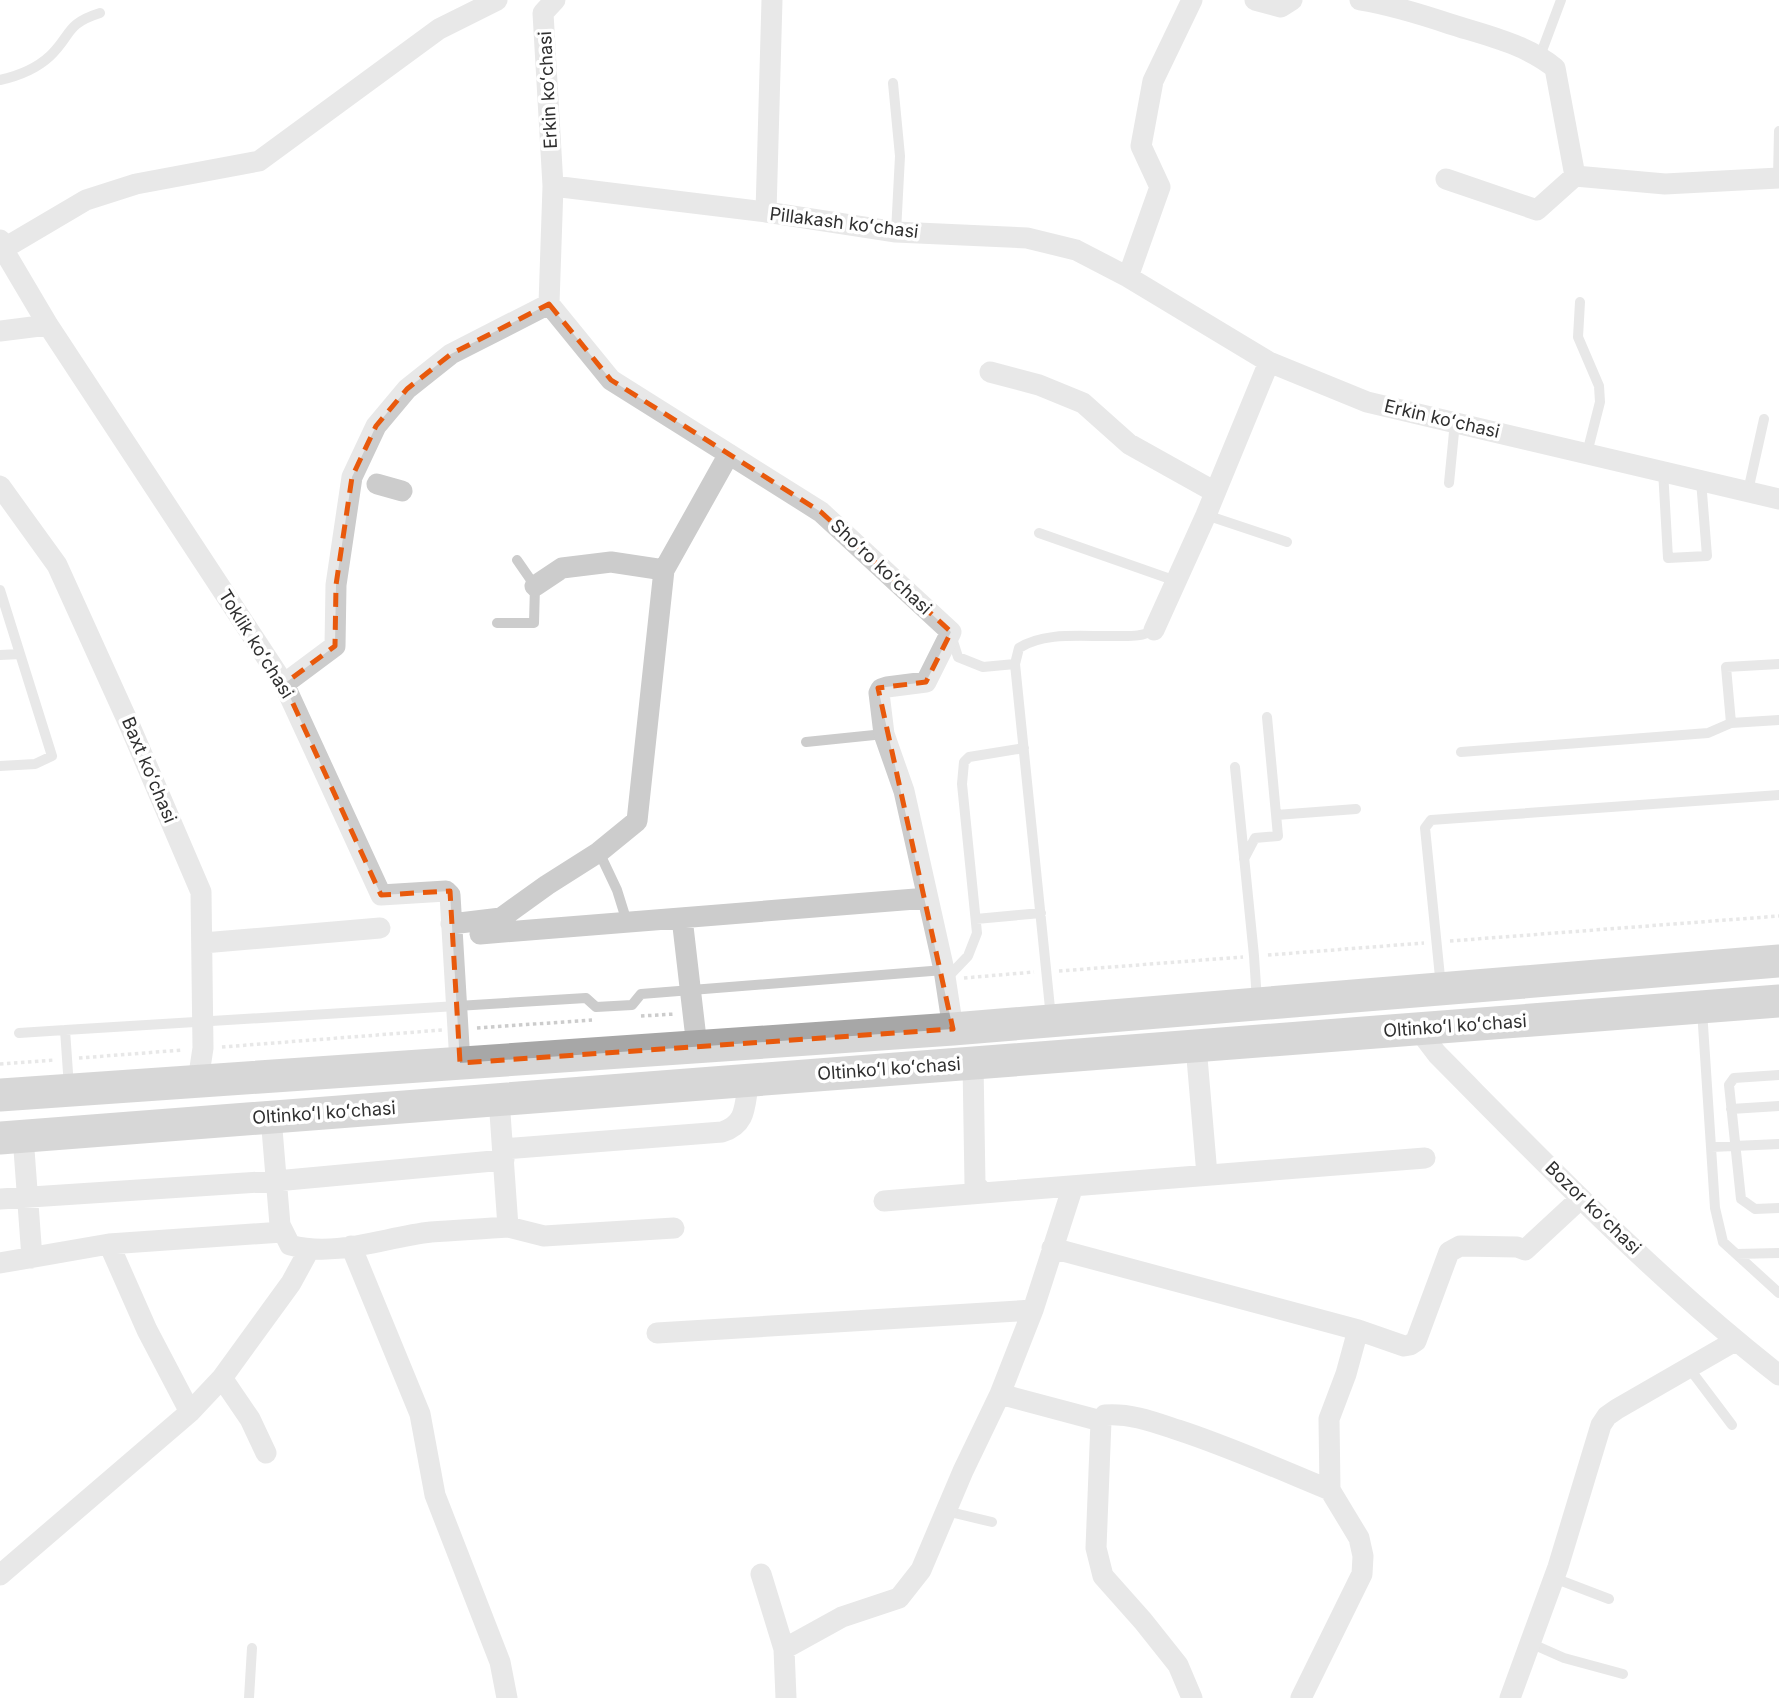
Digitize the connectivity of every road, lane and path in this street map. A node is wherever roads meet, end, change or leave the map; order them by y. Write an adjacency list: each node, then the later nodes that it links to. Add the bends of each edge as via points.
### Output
1 (497, 0): 20 (street, via 439,29 259,161 136,184 86,200)
2 (772, 0): 18 (street)
3 (1192, 0): 21 (street, via 1153,81 1141,145 1160,187)
4 (1255, 0): 5 (street, via 1281,7)
5 (1292, 0)
6 (1360, 0): 10 (street, via 1387,4)
7 (1561, 0): 10 (lane)
8 (543, 4): 17 (street, Erkin koʻchasi)
9 (100, 13): 11 (lane, via 70,28 50,57 19,76)
10 (1540, 56): 14 (street, via 1555,68)
11 (0, 80)
12 (893, 83): 19 (lane, via 900,156)
13 (1779, 131): 15 (lane)
14 (1576, 176): 15 (street, via 1665,184); 16 (street, via 1537,210)
15 (1779, 178)
16 (1446, 179)
17 (553, 186): 18 (street, Pillakash koʻchasi); 23 (street)
18 (766, 212): 19 (street, Pillakash koʻchasi)
19 (896, 232): 21 (street, Pillakash koʻchasi, via 1027,238 1076,250)
20 (1, 245): 24 (street, Toklik koʻchasi)
21 (1128, 277): 26 (street, Erkin koʻchasi)
22 (1580, 302): 30 (lane, via 1578,337 1599,386 1600,402)
23 (549, 304): 31 (street, Shoʻro koʻchasi, via 611,380); 33 (street, via 451,354 407,389 376,426)
24 (48, 325): 25 (street); 56 (street, Toklik koʻchasi)
25 (0, 331)
26 (1269, 362): 29 (street, Erkin koʻchasi, via 1367,402); 39 (street)
27 (990, 372): 39 (street, via 1083,403 1129,444)
28 (1764, 419): 38 (lane)
29 (1455, 422): 30 (street, Erkin koʻchasi); 35 (lane)
30 (1587, 453): 32 (street, Erkin koʻchasi)
31 (729, 454): 45 (street); 51 (street, Shoʻro koʻchasi, via 821,512)
32 (1663, 470): 34 (street, Erkin koʻchasi); 34 (lane, via 1668,558 1707,556)
33 (363, 480): 37 (street); 56 (street, via 336,585 335,646)
34 (1701, 480): 38 (street, Erkin koʻchasi)
35 (1449, 483)
36 (0, 486): 78 (street, Baxt koʻchasi, via 57,565 129,724 201,892)
37 (402, 491)
38 (1748, 491): 40 (street, Erkin koʻchasi)
39 (1215, 492): 41 (street)
40 (1779, 499)
41 (1206, 515): 43 (lane); 46 (street)
42 (1039, 533): 46 (lane)
43 (1287, 542)
44 (517, 560): 47 (lane)
45 (664, 570): 47 (street, via 611,562 562,568); 69 (street, via 638,821)
46 (1176, 581): 50 (street)
47 (535, 586): 49 (lane, via 534,623)
48 (0, 590): 52 (lane)
49 (497, 623)
50 (1154, 630): 54 (lane, via 1138,636 1031,640 1018,648)
51 (951, 632): 54 (lane, via 958,657 983,667); 60 (street, via 926,682 881,689)
52 (20, 654): 53 (lane); 64 (lane, via 52,756 35,764)
53 (0, 655)
54 (1015, 664): 62 (lane)
55 (1779, 664): 59 (lane, via 1726,667)
56 (284, 684): 77 (street, Toklik koʻchasi, via 381,895 446,891)
57 (1267, 718): 68 (lane)
58 (1779, 720): 59 (lane)
59 (1731, 723): 63 (lane, via 1708,733)
60 (884, 734): 61 (lane); 71 (street, via 904,791)
61 (806, 743)
62 (1024, 748): 72 (lane); 74 (lane, via 969,757 964,762 962,784)
63 (1461, 752)
64 (0, 766)
65 (1235, 767): 70 (lane)
66 (1779, 795): 81 (lane, via 1431,820 1425,828)
67 (1356, 809): 68 (lane)
68 (1276, 815): 70 (lane, via 1278,835 1255,838)
69 (599, 852): 75 (lane); 77 (street, via 501,918)
70 (1244, 859): 84 (lane)
71 (928, 898): 73 (street); 80 (street)
72 (1041, 913): 74 (lane); 88 (lane)
73 (682, 918): 75 (street); 82 (street)
74 (975, 919): 80 (lane, via 977,933 968,956)
75 (627, 922): 77 (street)
76 (380, 928): 78 (street)
77 (452, 930): 85 (street, Toklik koʻchasi)
78 (203, 943): 87 (street, Baxt koʻchasi)
79 (1779, 961): 81 (main road, Oltinkoʻl koʻchasi)
80 (945, 974): 82 (lane); 89 (street)
81 (1429, 989): 84 (main road, Oltinkoʻl koʻchasi); 90 (main road)
82 (690, 990): 85 (lane, via 641,994 632,1004 596,1007 586,998); 94 (street)
83 (1779, 1001): 86 (main road, Oltinkoʻl koʻchasi)
84 (1257, 1003): 88 (main road, Oltinkoʻl koʻchasi)
85 (456, 1005): 87 (lane); 95 (street, Toklik koʻchasi)
86 (1702, 1007): 90 (main road, Oltinkoʻl koʻchasi); 109 (lane)
87 (203, 1021): 91 (lane); 99 (street, Baxt koʻchasi)
88 (1051, 1021): 89 (main road, Oltinkoʻl koʻchasi)
89 (953, 1029): 94 (main road, Oltinkoʻl koʻchasi)
90 (1418, 1029): 93 (main road, Oltinkoʻl koʻchasi); 118 (street, Bozor koʻchasi)
91 (65, 1030): 92 (lane); 100 (lane)
92 (19, 1034)
93 (1196, 1046): 96 (main road, Oltinkoʻl koʻchasi); 112 (street)
94 (697, 1047): 95 (main road, Oltinkoʻl koʻchasi)
95 (460, 1063): 99 (main road, Oltinkoʻl koʻchasi)
96 (973, 1063): 98 (main road, Oltinkoʻl koʻchasi); 115 (street, via 975,1184)
97 (1779, 1075): 104 (lane, via 1734,1078 1729,1085)
98 (749, 1080): 102 (main road, Oltinkoʻl koʻchasi); 110 (street, via 741,1121 722,1132)
99 (198, 1081): 100 (main road, Oltinkoʻl koʻchasi)
100 (69, 1090): 101 (main road, Oltinkoʻl koʻchasi)
101 (0, 1095)
102 (499, 1099): 105 (main road, Oltinkoʻl koʻchasi); 110 (street)
103 (1779, 1106): 104 (lane)
104 (1731, 1109): 108 (lane)
105 (271, 1117): 106 (main road, Oltinkoʻl koʻchasi); 113 (street)
106 (12, 1137): 116 (street)
107 (1779, 1144): 108 (lane)
108 (1735, 1146): 109 (lane); 120 (lane, via 1741,1199 1755,1209)
109 (1711, 1147): 129 (lane, via 1715,1208 1723,1242)
110 (504, 1155): 113 (street); 121 (street)
111 (1425, 1158): 112 (street)
112 (1208, 1175): 114 (street)
113 (276, 1181): 116 (street); 123 (street)
114 (1073, 1186): 115 (street); 126 (street)
115 (983, 1194): 119 (street)
116 (28, 1197): 117 (street); 130 (street)
117 (0, 1199)
118 (1580, 1199): 134 (street, via 1525,1250 1454,1247 1416,1341 1410,1345); 136 (street, Bozor koʻchasi)
119 (884, 1201)
120 (1779, 1208)
121 (508, 1227): 122 (street, via 544,1236); 125 (street, via 430,1232)
122 (674, 1228)
123 (282, 1232): 124 (street); 127 (street, via 290,1245)
124 (109, 1244): 130 (street); 141 (street)
125 (351, 1246): 127 (street); 157 (street, via 419,1414 435,1495 500,1661)
126 (1052, 1248): 133 (street); 134 (street)
127 (309, 1250): 139 (street, via 291,1283)
128 (1779, 1253): 129 (lane)
129 (1736, 1254): 132 (lane)
130 (32, 1258): 131 (street)
131 (0, 1263)
132 (1779, 1293)
133 (1034, 1310): 135 (street); 140 (street)
134 (1358, 1330): 145 (street, via 1329,1419)
135 (657, 1333)
136 (1735, 1341): 137 (street); 138 (street, Bozor koʻchasi)
137 (1689, 1368): 143 (lane); 150 (street, via 1617,1409 1601,1425)
138 (1779, 1375)
139 (222, 1378): 141 (street); 144 (street)
140 (1000, 1394): 142 (street); 146 (street)
141 (190, 1412): 149 (street)
142 (1101, 1421): 145 (street, via 1105,1415 1123,1413 1149,1420 1226,1446); 159 (street, via 1098,1562 1103,1576 1178,1665)
143 (1732, 1425)
144 (266, 1453)
145 (1329, 1490): 160 (street, via 1359,1538 1362,1574)
146 (946, 1511): 147 (lane); 154 (street, via 920,1570 898,1598 842,1617)
147 (992, 1522)
148 (761, 1574): 154 (street)
149 (0, 1575)
150 (1555, 1578): 151 (lane); 152 (street)
151 (1609, 1599)
152 (1530, 1643): 155 (lane); 161 (street)
153 (252, 1648): 156 (lane)
154 (784, 1649): 158 (street)
155 (1623, 1674)
156 (249, 1698)
157 (507, 1698)
158 (786, 1698)
159 (1192, 1698)
160 (1301, 1698)
161 (1510, 1698)

